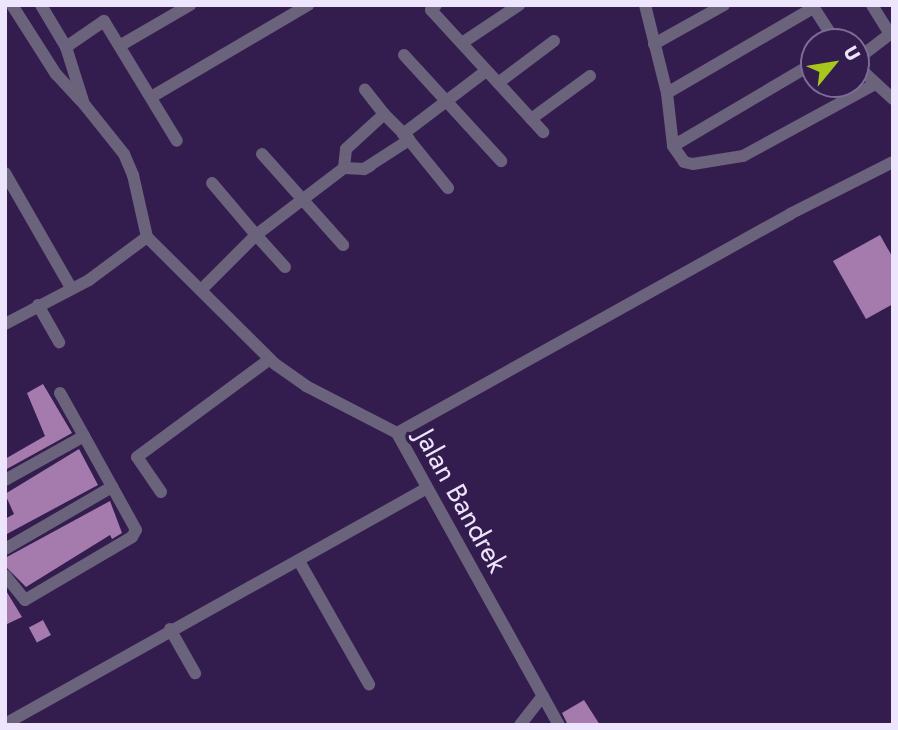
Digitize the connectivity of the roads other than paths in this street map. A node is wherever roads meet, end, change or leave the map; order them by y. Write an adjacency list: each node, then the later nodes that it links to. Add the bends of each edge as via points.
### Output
1 (12, 5): 12 (street)
2 (190, 5): 18 (street)
3 (308, 5): 11 (street)
4 (436, 5): 16 (street, via 430,9)
5 (519, 5): 16 (street)
6 (645, 5): 17 (street)
7 (724, 5): 17 (street)
8 (872, 5): 14 (street)
9 (43, 6): 12 (street); 19 (street)
10 (812, 6): 13 (street); 29 (street)
11 (290, 10): 30 (street)
12 (20, 18): 33 (street, via 56,74)
13 (827, 28)
14 (891, 36): 20 (street)
15 (554, 41): 26 (street)
16 (462, 43): 22 (street)
17 (654, 44): 29 (street)
18 (121, 45): 19 (street, via 104,21); 30 (street)
19 (66, 47): 33 (street)
20 (870, 52)
21 (404, 55): 32 (street)
22 (486, 71): 26 (street); 32 (street)
23 (800, 71): 39 (street)
24 (590, 76): 35 (street)
25 (870, 78): 27 (street)
26 (498, 83): 35 (street)
27 (875, 84): 31 (street); 39 (street, via 743,156 693,164 684,162)
28 (365, 90): 34 (street)
29 (667, 93): 39 (street)
30 (153, 96): 38 (street)
31 (893, 99)
32 (445, 102): 37 (street); 41 (street)
33 (84, 104): 49 (street, via 124,154)
34 (384, 114): 37 (street); 43 (street, via 346,149)
35 (531, 119): 36 (street)
36 (543, 132)
37 (406, 137): 43 (street, via 367,167); 46 (street)
38 (177, 141)
39 (673, 146)
40 (262, 154): 47 (street)
41 (501, 161)
42 (893, 162): 59 (street, via 778,220)
43 (344, 168): 47 (street)
44 (5, 173): 52 (street)
45 (212, 183): 48 (street)
46 (448, 188)
47 (303, 200): 48 (street); 50 (street)
48 (256, 235): 51 (street); 53 (street)
49 (147, 237): 52 (street); 53 (street, Jalan Bandrek)
50 (343, 245)
51 (285, 267)
52 (71, 288): 54 (street)
53 (201, 290): 57 (street, Jalan Bandrek)
54 (38, 305): 55 (street); 56 (street)
55 (5, 324)
56 (59, 342)
57 (270, 359): 59 (street, Jalan Bandrek, via 306,386); 64 (street, via 137,457)
58 (60, 393): 60 (street)
59 (397, 433): 63 (street, Jalan Bandrek)
60 (84, 436): 61 (street); 62 (street)
61 (5, 480)
62 (112, 487): 65 (street); 67 (street, via 136,530 132,537 22,601)
63 (425, 489): 66 (street); 71 (street, Jalan Bandrek)
64 (161, 492)
65 (5, 549)
66 (299, 561): 68 (street); 70 (street)
67 (5, 575)
68 (170, 628): 69 (street); 72 (street)
69 (195, 673)
70 (369, 684)
71 (543, 696): 74 (street); 75 (street, Jalan Bandrek)
72 (20, 721): 73 (street)
73 (5, 724)
74 (520, 725)
75 (559, 725)

